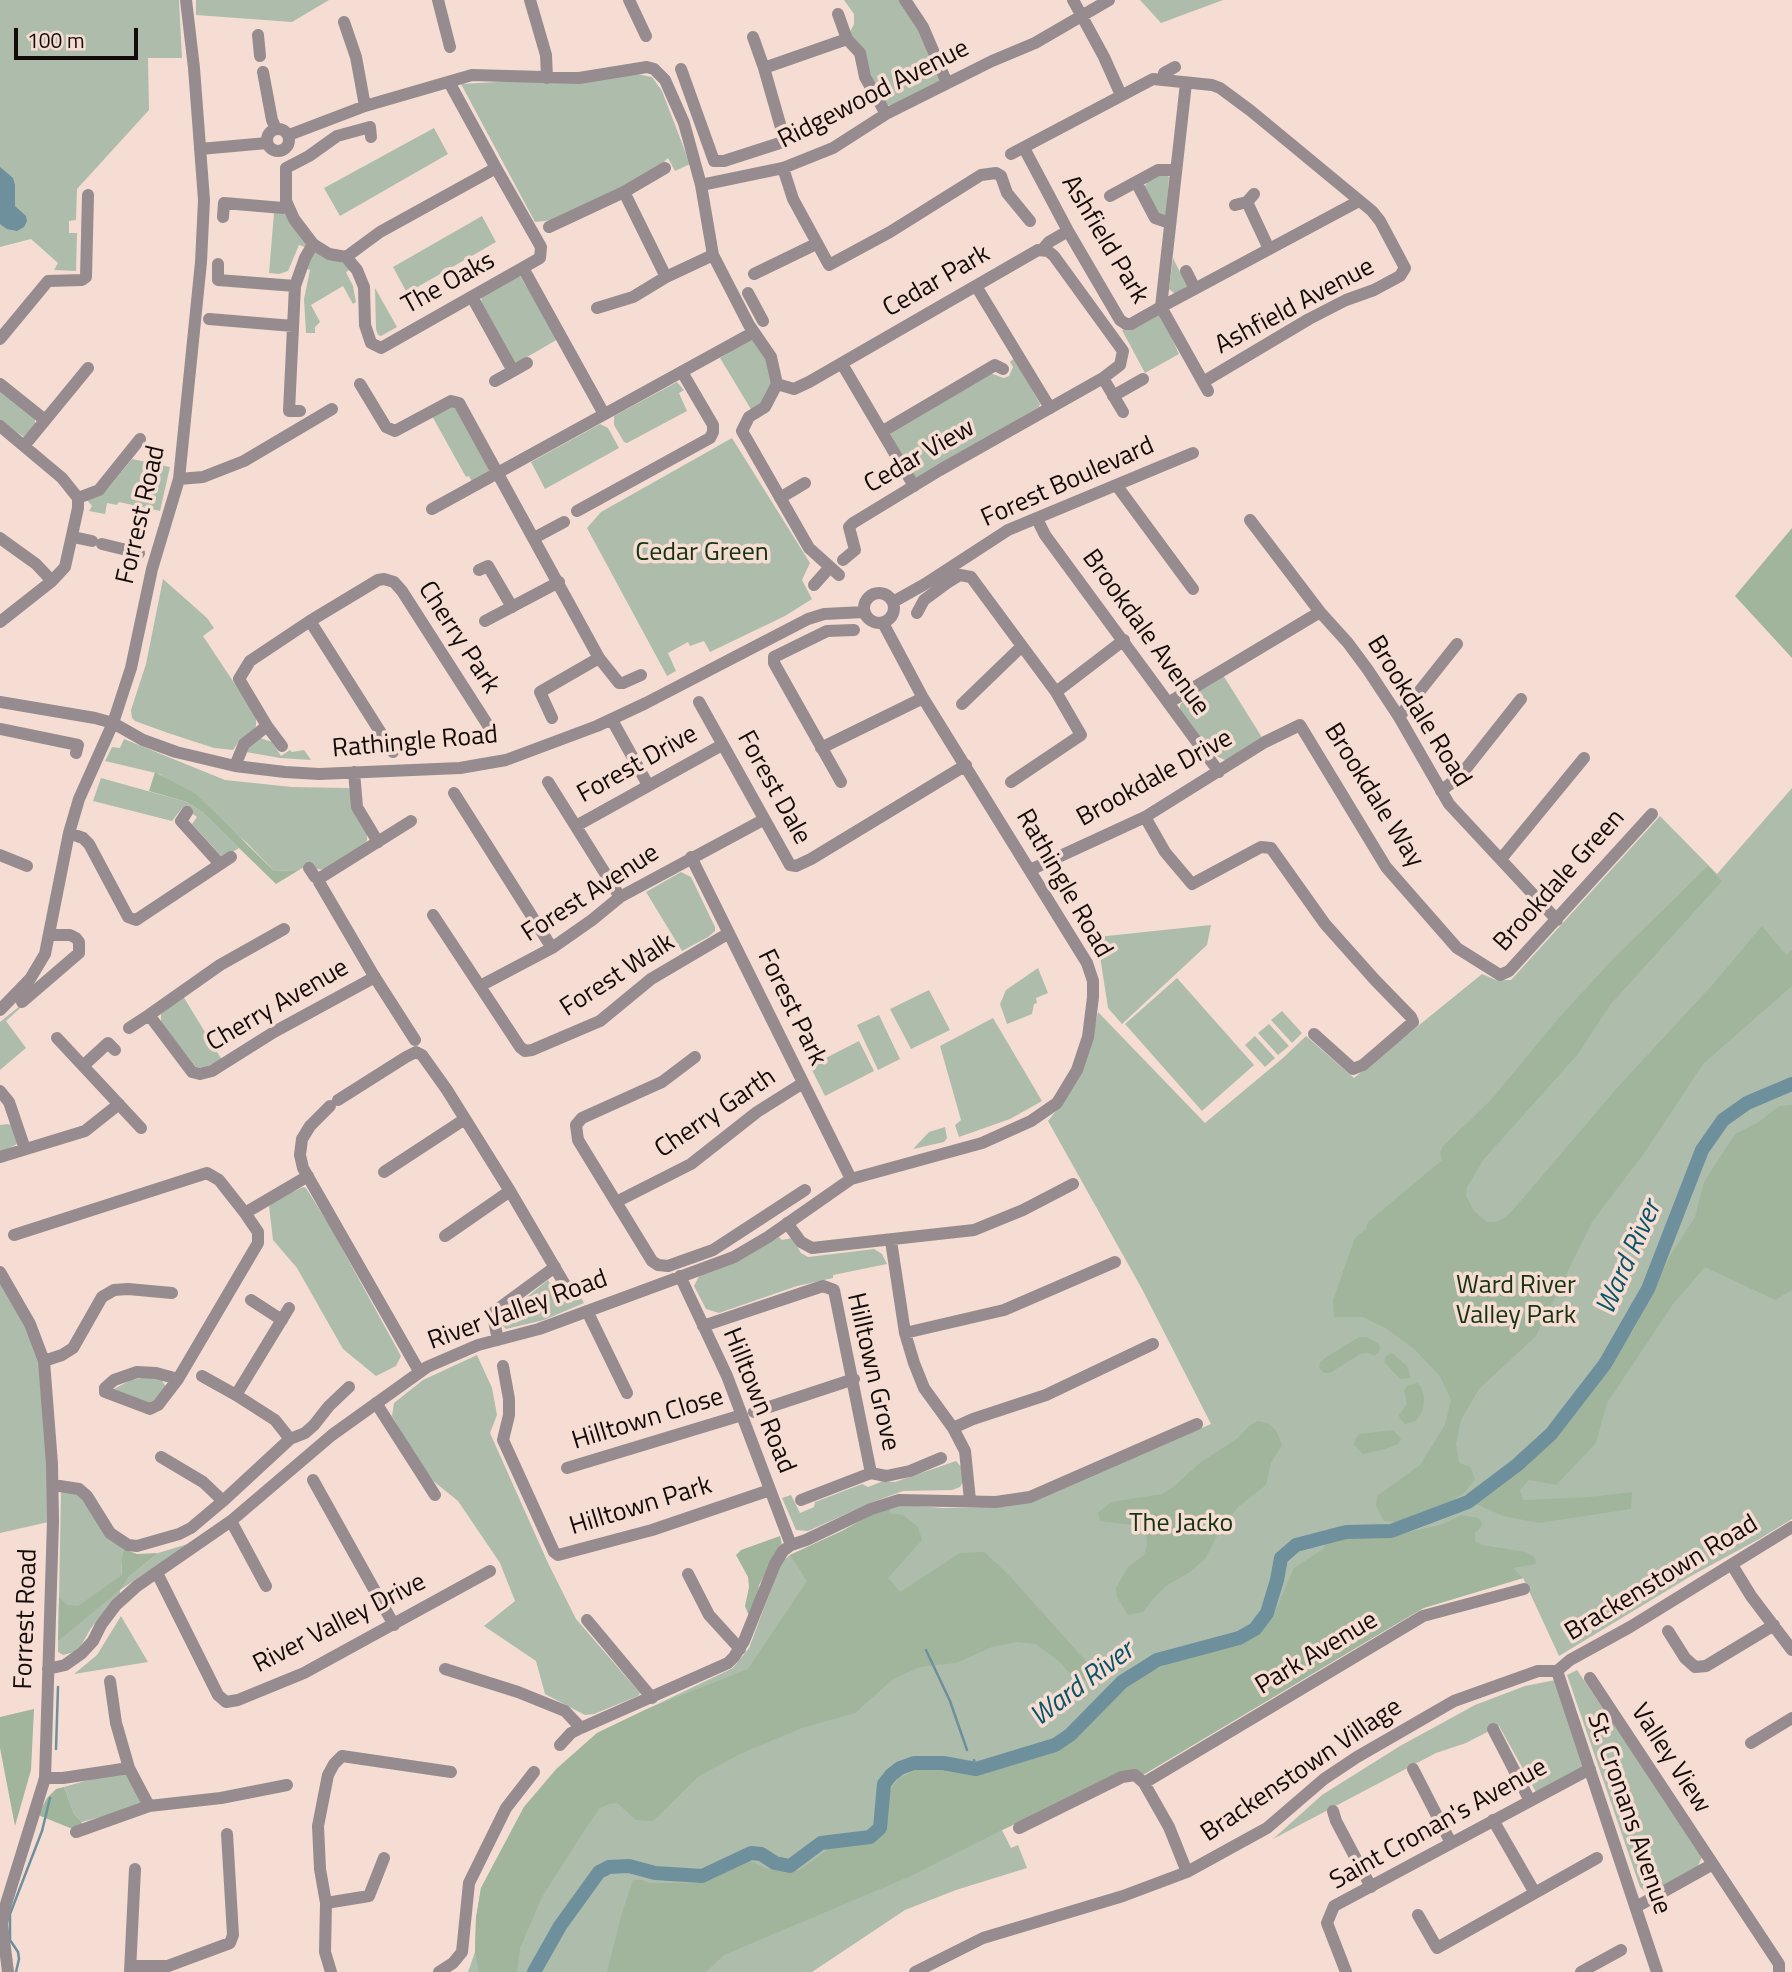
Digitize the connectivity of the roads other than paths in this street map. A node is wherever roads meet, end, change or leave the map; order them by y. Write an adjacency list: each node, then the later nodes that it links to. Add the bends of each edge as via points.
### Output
1 (186, 0): 34 (street, Forrest Road)
2 (438, 0): 15 (street)
3 (530, 0): 21 (street, via 547,55)
4 (629, 0): 12 (street)
5 (905, 0): 24 (street, via 923,27)
6 (1073, 0): 9 (street)
7 (1109, 0): 9 (street, Ridgewood Avenue)
8 (838, 14): 14 (street)
9 (1081, 16): 24 (street, Ridgewood Avenue, via 1035,43); 26 (street)
10 (344, 22): 27 (street)
11 (258, 35): 16 (street)
12 (646, 36)
13 (752, 37): 18 (street)
14 (847, 39): 18 (street); 28 (street, via 860,53 865,77)
15 (450, 47)
16 (260, 56)
17 (1175, 67): 22 (street, Ashfield Avenue)
18 (764, 68): 19 (street, via 783,142 724,161 714,161)
19 (681, 69)
20 (263, 72): 29 (street)
21 (547, 78): 23 (street, via 472,75); 43 (street, via 654,69 675,99)
22 (1163, 79): 25 (street, Ashfield Avenue); 26 (street, Ashfield Avenue, via 1153,79)
23 (449, 82): 27 (street); 38 (street, The Oaks)
24 (947, 83): 28 (street, Ridgewood Avenue)
25 (1186, 83): 41 (street); 48 (street, Ashfield Avenue, via 1220,88)
26 (1121, 95): 33 (street, Ashfield Avenue)
27 (365, 106): 30 (street)
28 (886, 114): 40 (street, Ridgewood Avenue, via 832,148)
29 (276, 129): 30 (street); 32 (street, via 268,134)
30 (289, 135): 35 (street, via 289,144)
31 (371, 137): 37 (street, via 370,127 337,136)
32 (267, 143): 34 (street); 35 (street)
33 (1024, 148): 36 (street, Ashfield Avenue); 54 (street, Ashfield Park)
34 (201, 149): 105 (street, Forrest Road, via 204,231)
35 (282, 151): 37 (street)
36 (1011, 154)
37 (286, 168): 49 (street)
38 (496, 168): 60 (street, via 380,232); 62 (street, The Oaks, via 541,247 540,258)
39 (665, 168): 44 (street)
40 (783, 168): 43 (street, Ridgewood Avenue); 56 (street)
41 (1175, 170): 42 (street, via 1158,170); 52 (street)
42 (1136, 182): 46 (street); 52 (street, via 1155,218)
43 (701, 185): 59 (street)
44 (624, 192): 53 (street); 65 (street)
45 (88, 195): 79 (street, via 86,277 48,281)
46 (1110, 195)
47 (1245, 200): 57 (street)
48 (1359, 201): 57 (street); 72 (street, Ashfield Avenue, via 1380,221 1404,272 1309,319 1205,387)
49 (288, 206): 50 (street, via 224,203); 55 (street)
50 (223, 217)
51 (1030, 221): 56 (street, via 996,173 968,181 829,265)
52 (1170, 223): 72 (street)
53 (549, 227)
54 (1068, 232): 58 (street, Cedar Park); 72 (street, Ashfield Park, via 1120,320 1131,324)
55 (313, 244): 60 (street); 66 (street)
56 (816, 244): 64 (street)
57 (1269, 248): 68 (street)
58 (1042, 250): 67 (street, Cedar Park); 86 (street, via 1054,256 1123,351 1120,365)
59 (713, 255): 65 (street); 74 (street)
60 (346, 257): 70 (street, The Oaks, via 364,287 365,325 376,347 382,348)
61 (218, 264): 66 (street, via 218,280)
62 (523, 268): 70 (street, The Oaks); 97 (street)
63 (1186, 271): 68 (street)
64 (753, 274)
65 (666, 277): 73 (street, via 633,297)
66 (295, 286): 77 (street)
67 (976, 286): 81 (street, Cedar Park); 93 (street)
68 (1195, 289): 72 (street)
69 (748, 293): 71 (street)
70 (472, 297): 84 (street)
71 (755, 307): 74 (street); 76 (street)
72 (1161, 307)
73 (597, 308)
74 (744, 314): 78 (street)
75 (209, 319): 77 (street)
76 (763, 321)
77 (293, 326): 95 (street, via 289,411)
78 (754, 332): 85 (street); 90 (street, via 771,357)
79 (0, 339)
80 (527, 363): 84 (street)
81 (842, 364): 90 (street, Cedar Park, via 794,388); 100 (street)
82 (88, 368): 98 (street)
83 (1003, 369): 100 (street, Cedar View, via 995,365)
84 (513, 371): 88 (street)
85 (681, 372): 97 (street); 112 (street, via 713,425 710,438)
86 (1103, 378): 92 (street); 93 (street, Cedar View)
87 (1143, 379): 92 (street)
88 (495, 381)
89 (0, 384): 98 (street)
90 (776, 384): 110 (street, via 765,407 749,417 743,431)
91 (361, 392): 104 (street, via 395,431 456,401)
92 (1113, 396): 96 (street)
93 (1050, 408): 107 (street, Cedar View)
94 (332, 409): 105 (street, via 244,461 203,477)
95 (300, 411)
96 (1123, 412)
97 (604, 414): 104 (street)
98 (45, 420): 102 (street)
99 (0, 426): 102 (street)
100 (883, 431): 107 (street)
101 (140, 439): 109 (street, via 134,453 99,490)
102 (24, 446): 109 (street)
103 (1193, 453): 108 (street, Forest Boulevard)
104 (498, 473): 111 (street); 118 (street)
105 (179, 480): 151 (street, Forrest Road)
106 (805, 483): 110 (street)
107 (914, 486): 120 (street, Cedar View, via 849,527 855,550)
108 (1117, 486): 113 (street, Forest Boulevard); 125 (street)
109 (78, 498): 116 (street)
110 (780, 498): 124 (street, via 809,548 834,571)
111 (433, 509)
112 (577, 511)
113 (1037, 519): 126 (street, Forest Boulevard, via 1008,530); 136 (street, Brookdale Avenue)
114 (1250, 520): 129 (street, Brookdale Road)
115 (564, 522): 118 (street)
116 (73, 537): 119 (street); 122 (street, via 65,567)
117 (0, 538): 122 (street)
118 (534, 538): 123 (street)
119 (139, 553)
120 (843, 560)
121 (479, 570): 127 (street, via 488,566)
122 (52, 581): 133 (street)
123 (559, 582): 127 (street); 139 (street)
124 (814, 585)
125 (1194, 589)
126 (893, 602): 128 (street, via 886,594 876,593 865,602); 134 (street, via 891,617)
127 (512, 607): 132 (street)
128 (864, 612): 134 (street, via 869,620); 150 (street, Rathingle Road, via 808,619)
129 (1320, 612): 146 (street); 148 (street, Brookdale Road, via 1348,643)
130 (917, 613): 138 (street, via 924,600 960,575 967,575)
131 (310, 621): 153 (street, Cherry Park, via 250,661 239,679); 155 (street, Cherry Park, via 378,580 394,582); 159 (street)
132 (485, 621)
133 (0, 622)
134 (883, 623): 142 (street, Rathingle Road)
135 (854, 630): 158 (street, via 827,631 774,657)
136 (1124, 640): 141 (street); 146 (street, Brookdale Avenue)
137 (1457, 645): 148 (street)
138 (1021, 647): 141 (street); 147 (street)
139 (599, 658): 140 (street, via 619,683); 149 (street, via 540,692)
140 (641, 675)
141 (1056, 692): 168 (street, via 1081,735)
142 (923, 698): 158 (street); 162 (street, Rathingle Road)
143 (1521, 699): 170 (street, via 1460,776)
144 (0, 702): 151 (street, Rathingle Road)
145 (699, 702): 156 (street, Forest Dale)
146 (1168, 703): 165 (street, Brookdale Avenue)
147 (962, 704)
148 (1399, 717): 170 (street, Brookdale Road)
149 (552, 718)
150 (612, 720): 164 (street, Rathingle Road, via 487,765); 169 (street)
151 (113, 723): 163 (street, Rathingle Road, via 176,752); 178 (street, Forrest Road)
152 (1300, 725): 165 (street, Brookdale Drive); 194 (street, Brookdale Way, via 1386,867 1457,948)
153 (267, 726): 157 (street, Cherry Park); 163 (street, via 244,744)
154 (0, 729): 160 (street, via 78,745)
155 (491, 730)
156 (722, 745): 169 (street, Forest Drive); 175 (street, Forest Dale)
157 (282, 746)
158 (821, 748): 167 (street)
159 (393, 752)
160 (76, 753)
161 (1584, 758): 182 (street)
162 (966, 765): 175 (street, Forest Dale, via 796,866 786,861); 185 (street, Rathingle Road)
163 (236, 766): 164 (street, Rathingle Road, via 285,772)
164 (354, 772): 179 (street, via 357,807)
165 (1219, 772): 174 (street, Brookdale Drive)
166 (548, 782): 177 (street)
167 (841, 782)
168 (1011, 782)
169 (648, 785): 177 (street, Forest Drive)
170 (1441, 791): 182 (street, Brookdale Road, via 1463,822)
171 (454, 793): 193 (street)
172 (187, 812): 178 (street, via 181,821 225,861 136,920 128,918 89,844)
173 (1652, 814): 189 (street, Brookdale Green)
174 (1145, 817): 185 (street, Brookdale Drive); 201 (street, via 1165,852 1192,884 1261,847 1271,848 1325,924 1413,1022 1353,1069)
175 (763, 820): 181 (street, Forest Avenue)
176 (411, 821): 179 (street)
177 (576, 826): 187 (street)
178 (69, 833): 192 (street, Forrest Road)
179 (378, 842): 186 (street)
180 (0, 855): 183 (street)
181 (691, 857): 187 (street, Forest Avenue); 191 (street, Forest Park)
182 (1501, 859): 189 (street, Brookdale Road)
183 (27, 866)
184 (309, 868): 186 (street)
185 (1030, 870): 217 (street, Rathingle Road, via 1087,963 1093,981 1088,1037 1068,1086 1047,1112 1001,1135)
186 (320, 878): 195 (street, Cherry Avenue, via 320,886)
187 (620, 897): 193 (street, Forest Avenue)
188 (433, 915): 196 (street, Forest Walk)
189 (1557, 920): 194 (street, Brookdale Green)
190 (284, 929): 199 (street, via 220,965)
191 (729, 933): 196 (street, Forest Walk, via 651,979 600,1021 531,1050 521,1048); 207 (street, Forest Park)
192 (50, 935): 197 (street, via 76,938 79,953); 198 (street, Forrest Road, via 37,970)
193 (552, 948): 196 (street, Forest Avenue)
194 (1500, 975)
195 (375, 977): 199 (street, Cherry Avenue, via 202,1074 190,1070); 203 (street, Cherry Avenue)
196 (480, 986)
197 (22, 1002)
198 (0, 1010)
199 (149, 1015): 200 (street)
200 (129, 1028)
201 (1314, 1034)
202 (57, 1038): 206 (street)
203 (415, 1040)
204 (116, 1051): 206 (street, via 108,1043)
205 (695, 1058): 221 (street, via 655,1087 578,1121 578,1140)
206 (83, 1066): 209 (street)
207 (803, 1083): 217 (street, Forest Park); 221 (street, Cherry Garth, via 691,1164)
208 (0, 1091): 210 (street, via 9,1102)
209 (118, 1104): 212 (street); 213 (street, via 85,1131)
210 (6, 1114): 213 (street)
211 (465, 1119): 215 (street); 216 (street, via 416,1052 334,1103 310,1126 302,1141 301,1161); 220 (street)
212 (141, 1128)
213 (25, 1149): 214 (street)
214 (0, 1157)
215 (384, 1172)
216 (308, 1176): 222 (street); 241 (street)
217 (851, 1179): 223 (street, Rathingle Road)
218 (1073, 1184): 226 (street, via 974,1230)
219 (805, 1190): 221 (street, via 721,1246 668,1266 658,1265 648,1256)
220 (510, 1191): 225 (street); 228 (street)
221 (616, 1202)
222 (245, 1213): 224 (street, via 219,1180 207,1173); 243 (street, via 258,1231 258,1243)
223 (788, 1223): 226 (street, via 801,1242 812,1248); 230 (street, River Valley Road, via 734,1257)
224 (14, 1235)
225 (446, 1236)
226 (891, 1241): 236 (street)
227 (1115, 1262): 236 (street, via 1004,1310)
228 (555, 1267): 231 (street); 237 (street, via 495,1311)
229 (0, 1272): 239 (street, Forrest Road, via 30,1324)
230 (680, 1276): 234 (street, River Valley Road); 235 (street, Hilltown Road)
231 (568, 1290)
232 (172, 1293): 239 (street, via 114,1290 102,1297 73,1348)
233 (251, 1300): 247 (street, via 285,1314)
234 (587, 1311): 237 (street, River Valley Road); 246 (street)
235 (703, 1326): 244 (street, Hilltown Grove, via 828,1286 834,1290); 249 (street, Hilltown Road)
236 (905, 1333): 251 (street, via 924,1388)
237 (498, 1340): 241 (street, River Valley Road)
238 (1153, 1344): 251 (street, via 1046,1395)
239 (44, 1361): 258 (street, Forrest Road)
240 (503, 1366): 259 (street, Hilltown Park, via 509,1415 503,1440 558,1555 652,1530)
241 (419, 1371): 248 (street, River Valley Road)
242 (202, 1376): 247 (street)
243 (178, 1378): 243 (street, via 150,1409 105,1392 114,1380 137,1372)
244 (854, 1379): 249 (street, Hilltown Close); 256 (street, Hilltown Grove)
245 (349, 1387): 252 (street, via 343,1401)
246 (627, 1393)
247 (236, 1395): 252 (street, via 275,1420)
248 (376, 1403): 260 (street); 264 (street, River Valley Road)
249 (748, 1414): 255 (street, Hilltown Close); 259 (street, Hilltown Road)
250 (1198, 1424): 262 (street, via 1030,1497)
251 (953, 1428): 262 (street, via 965,1451)
252 (290, 1439): 263 (street)
253 (161, 1457): 263 (street, via 203,1482)
254 (941, 1458): 256 (street, Hilltown Grove, via 910,1471)
255 (567, 1468)
256 (871, 1474): 261 (street, Hilltown Grove)
257 (313, 1480): 274 (street)
258 (53, 1485): 263 (street, via 79,1489 110,1533 137,1546 191,1528); 279 (street, Forrest Road)
259 (770, 1490): 266 (street, Hilltown Road)
260 (435, 1495)
261 (800, 1500)
262 (970, 1500): 266 (street, via 899,1500)
263 (223, 1501)
264 (231, 1521): 269 (street, River Valley Road); 271 (street)
265 (1792, 1527): 267 (street, Brackenstown Road)
266 (791, 1545): 277 (street, via 775,1564)
267 (1732, 1565): 275 (street); 281 (street, Brackenstown Road)
268 (490, 1571): 274 (street, River Valley Drive)
269 (158, 1573): 274 (street, River Valley Drive, via 218,1695 226,1702 304,1674); 279 (street, River Valley Road, via 116,1605 82,1653 65,1665)
270 (688, 1574): 277 (street, via 709,1615)
271 (266, 1587)
272 (1524, 1589): 296 (street, Park Avenue, via 1423,1616)
273 (587, 1620): 284 (street)
274 (394, 1625)
275 (1774, 1625): 276 (street, via 1695,1667); 278 (street)
276 (1668, 1630)
277 (740, 1649): 284 (street, via 728,1663)
278 (1792, 1650)
279 (48, 1669): 295 (street, Forrest Road)
280 (445, 1669): 286 (street, via 565,1711)
281 (1557, 1671): 292 (street, St. Cronans Avenue); 310 (street, Brackenstown Village, via 1538,1671 1454,1700 1324,1779 1267,1828)
282 (1590, 1678): 308 (street, Valley View)
283 (110, 1681): 290 (street)
284 (652, 1698): 286 (street)
285 (1792, 1718): 288 (street)
286 (581, 1728): 289 (street)
287 (1493, 1729): 298 (street)
288 (1751, 1742)
289 (560, 1745)
290 (129, 1768): 295 (street); 299 (street)
291 (1413, 1769): 305 (street)
292 (1590, 1769): 298 (street, Saint Cronan's Avenue); 314 (street, St. Cronans Avenue)
293 (451, 1772): 313 (street, via 342,1756 334,1764 318,1826)
294 (534, 1772): 320 (street, via 506,1808 469,1884 462,1952)
295 (45, 1779): 318 (street, Forrest Road, via 2,1924)
296 (1144, 1783): 303 (street, via 1135,1775 1122,1777); 310 (street)
297 (278, 1801): 299 (street, via 281,1786)
298 (1530, 1801): 301 (street, Saint Cronan's Avenue)
299 (149, 1806): 302 (street)
300 (1333, 1811): 311 (street)
301 (1493, 1820): 305 (street, Saint Cronan's Avenue); 312 (street)
302 (83, 1825)
303 (1019, 1828)
304 (227, 1834): 317 (street, via 230,1943 168,1966)
305 (1451, 1843): 311 (street, Saint Cronan's Avenue)
306 (384, 1858): 313 (street, via 369,1896)
307 (1597, 1858): 312 (street)
308 (1713, 1864): 314 (street); 325 (street, Valley View, via 1779,1964)
309 (135, 1869): 317 (street)
310 (1187, 1872): 321 (street, Brackenstown Village, via 983,1938)
311 (1371, 1886): 322 (street, Saint Cronan's Avenue, via 1334,1906 1327,1923)
312 (1535, 1894): 315 (street, via 1437,1948)
313 (326, 1903): 319 (street, via 325,1952)
314 (1636, 1907): 324 (street, St. Cronans Avenue)
315 (1418, 1915)
316 (1621, 1950): 323 (street)
317 (130, 1969)
318 (8, 1972)
319 (331, 1972)
320 (439, 1972)
321 (915, 1972)
322 (1346, 1972)
323 (1581, 1972)
324 (1657, 1972)
325 (1779, 1972)

